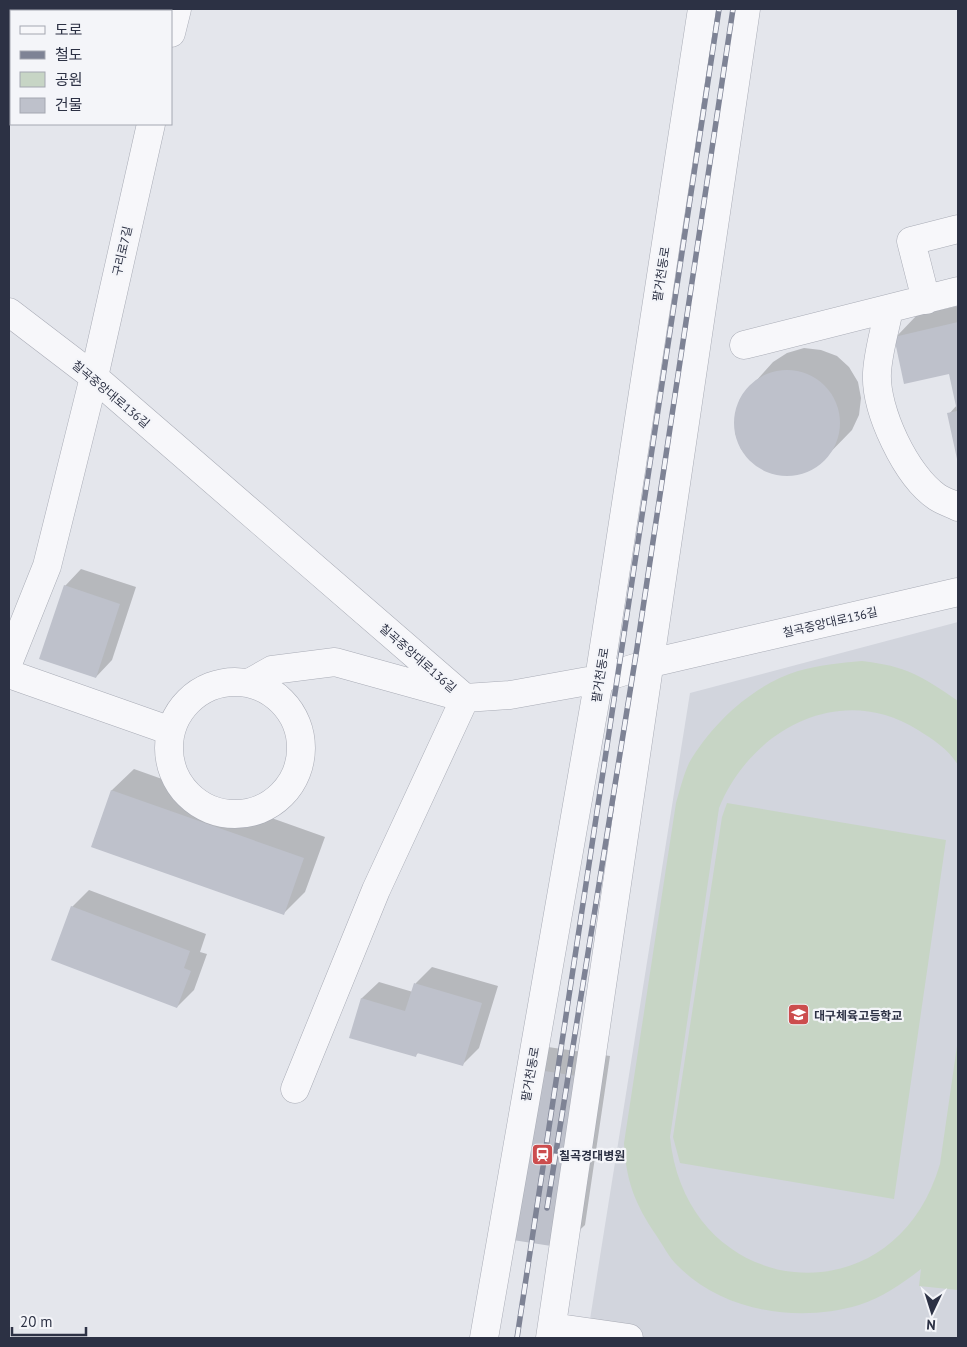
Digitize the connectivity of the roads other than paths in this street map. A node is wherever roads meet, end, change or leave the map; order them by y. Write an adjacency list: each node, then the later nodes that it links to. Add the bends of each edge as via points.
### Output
1 (177, 9): 4 (street)
2 (702, 9): 18 (street, 팔거천동로)
3 (746, 9): 16 (street)
4 (172, 29)
5 (151, 125): 12 (street, 구리로7길)
6 (958, 229): 8 (street, via 911,240)
7 (958, 292): 8 (street)
8 (926, 300): 9 (street)
9 (889, 309): 11 (street); 13 (street, via 877,374 883,414 894,442 913,472 937,497)
10 (9, 312): 12 (street, 칠곡중앙대로136길)
11 (744, 345)
12 (94, 378): 15 (street, 구리로7길, via 47,566); 20 (street, 칠곡중앙대로136길)
13 (958, 507)
14 (958, 592): 16 (street, 칠곡중앙대로136길)
15 (9, 661)
16 (651, 663): 18 (street, 칠곡중앙대로136길); 23 (street)
17 (9, 674): 21 (street)
18 (599, 679): 20 (street, 칠곡중앙대로136길, via 510,695); 24 (street, 팔거천동로)
19 (249, 683): 20 (street, via 272,670 335,662); 21 (street, via 228,682 207,687 176,715); 21 (street, via 270,692 287,707 298,726 301,749 297,771 286,790 269,805 248,813 226,814 204,807 187,795 175,777 168,757)
20 (465, 698): 22 (street, via 376,890)
21 (171, 731)
22 (295, 1089)
23 (551, 1332): 25 (street)
24 (484, 1338)
25 (629, 1338)

